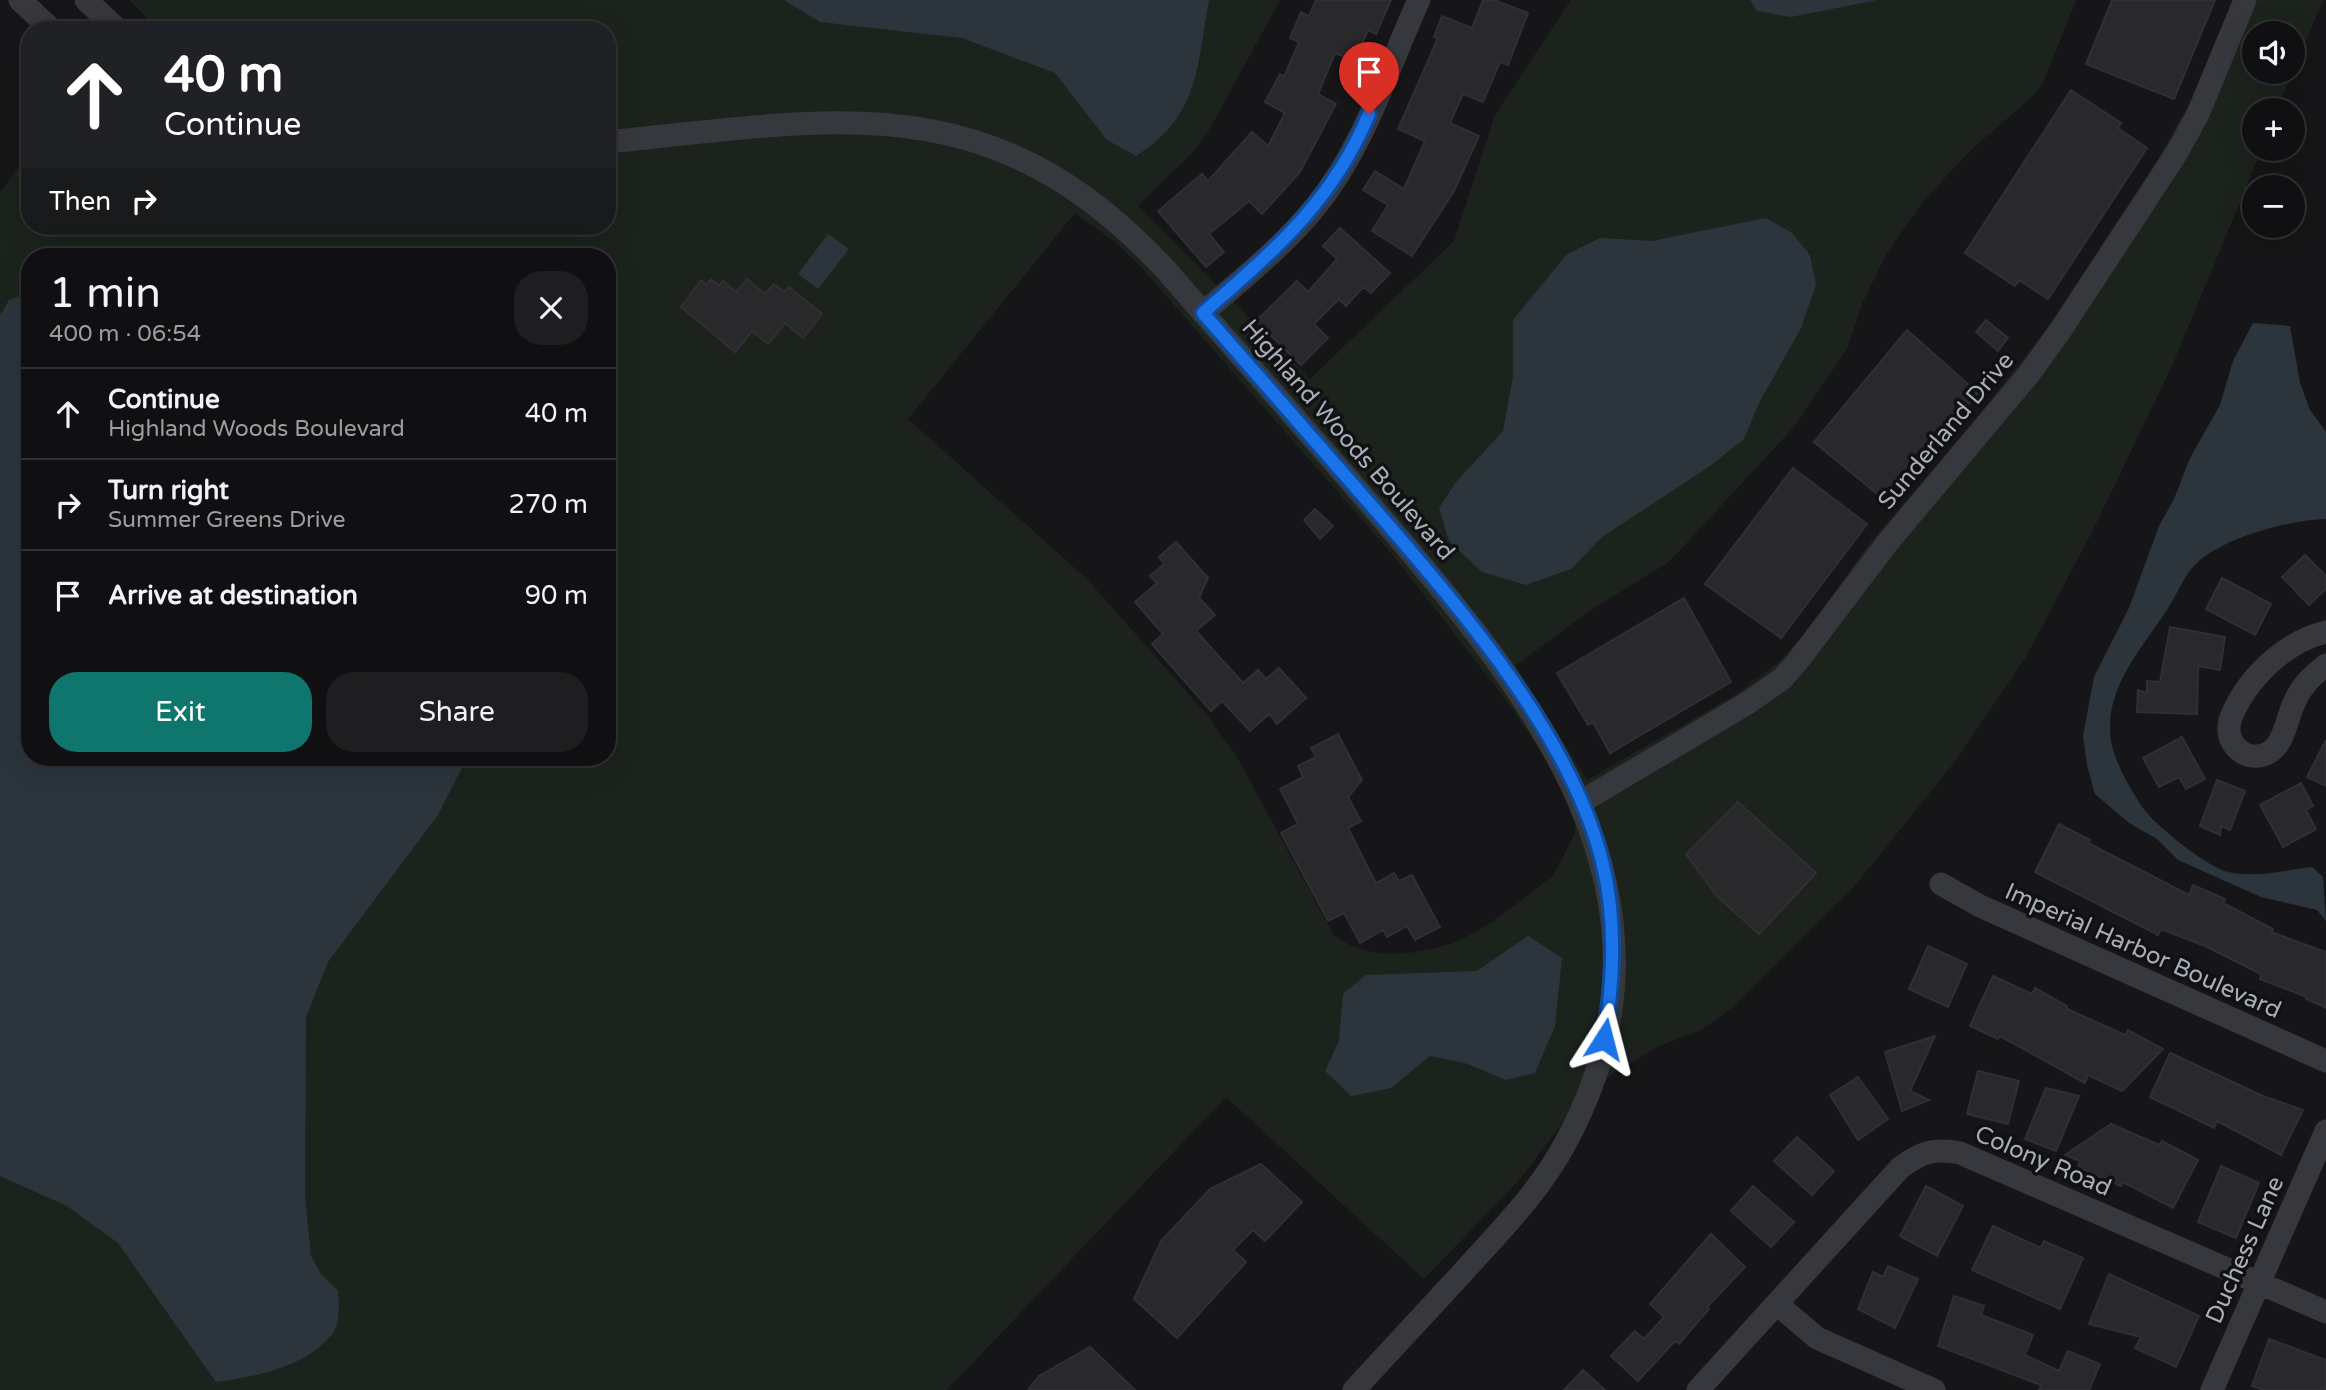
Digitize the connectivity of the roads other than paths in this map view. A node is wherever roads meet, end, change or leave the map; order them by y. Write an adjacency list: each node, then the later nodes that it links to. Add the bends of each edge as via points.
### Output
1 (20, 0): 5 (street)
2 (86, 0): 6 (street)
3 (1419, 0): 8 (street, via 1360,135 1333,183 1280,245)
4 (2245, 0): 11 (street, Sunderland Drive, via 2176,155 2060,331 1797,662 1746,704)
5 (42, 21)
6 (108, 21)
7 (616, 141): 8 (street, Highland Woods Boulevard, via 829,121 893,123 956,134 1017,157 1083,194 1135,236)
8 (1203, 313): 11 (street, Highland Woods Boulevard, via 1435,580 1509,678 1558,755)
9 (2326, 632): 10 (street, via 2278,655 2249,685 2230,722 2232,743 2255,757 2268,754 2280,743 2307,680)
10 (2326, 665)
11 (1581, 802): 18 (street, Highland Woods Boulevard, via 1602,860 1612,926 1611,998 1600,1060 1565,1144 1527,1202)
12 (1941, 884): 13 (street, Imperial Harbor Boulevard, via 1980,906)
13 (2326, 1061)
14 (2326, 1131): 15 (street, Duchess Lane)
15 (2257, 1284): 16 (street, Colony Road, via 1960,1153 1938,1149 1918,1154 1900,1168); 17 (street, Colony Road); 21 (street, Duchess Lane)
16 (1777, 1304): 19 (street, Colony Road); 20 (street, via 1817,1338)
17 (2326, 1312)
18 (1354, 1390)
19 (1698, 1390)
20 (1934, 1390)
21 (2212, 1390)

